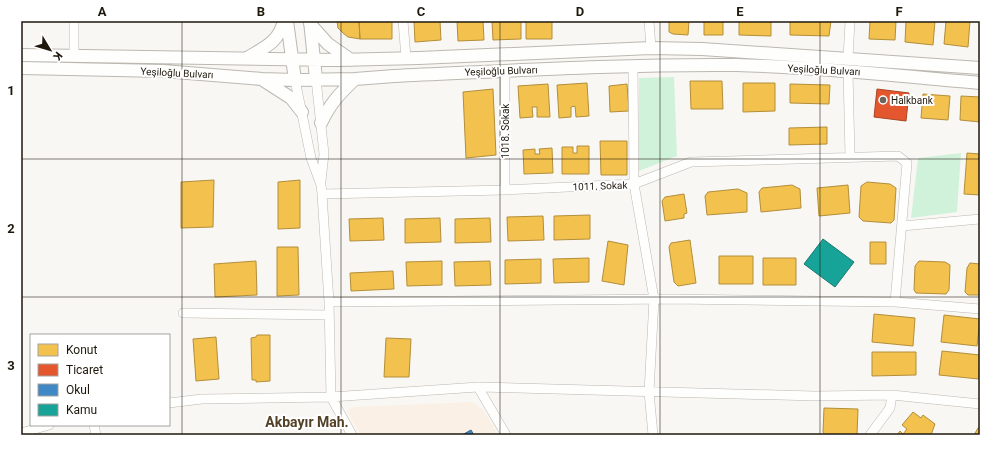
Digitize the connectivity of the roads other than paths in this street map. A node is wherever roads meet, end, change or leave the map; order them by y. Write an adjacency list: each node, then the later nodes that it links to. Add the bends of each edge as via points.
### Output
1 (74, 21): 9 (street)
2 (284, 21): 13 (main road, via 272,43)
3 (287, 21): 14 (main road)
4 (403, 21): 11 (street)
5 (649, 21): 8 (street)
6 (850, 21): 12 (street)
7 (310, 22): 15 (main road); 16 (main road, via 328,44)
8 (651, 48): 11 (main road, Yeşiloğlu Bulvarı); 12 (main road, Yeşiloğlu Bulvarı, via 702,48)
9 (74, 54): 10 (main road, Yeşiloğlu Bulvarı); 13 (main road, Yeşiloğlu Bulvarı)
10 (21, 55)
11 (406, 58): 16 (main road, Yeşiloğlu Bulvarı)
12 (848, 58): 19 (main road, Yeşiloğlu Bulvarı)
13 (246, 59): 14 (main road, Yeşiloğlu Bulvarı)
14 (293, 60): 15 (main road, Yeşiloğlu Bulvarı); 25 (main road)
15 (314, 60): 16 (main road, Yeşiloğlu Bulvarı); 23 (main road)
16 (351, 60)
17 (633, 66): 20 (main road, Yeşiloğlu Bulvarı); 21 (main road, Yeşiloğlu Bulvarı, via 736,65); 30 (street)
18 (21, 68): 22 (main road, Yeşiloğlu Bulvarı, via 163,71)
19 (980, 68)
20 (505, 71): 24 (main road, Yeşiloğlu Bulvarı); 32 (street, 1018. Sokak)
21 (848, 71): 26 (main road, Yeşiloğlu Bulvarı); 29 (street)
22 (262, 79): 25 (main road, Yeşiloğlu Bulvarı); 27 (main road, via 290,98)
23 (316, 79): 24 (main road, Yeşiloğlu Bulvarı); 25 (main road, Yeşiloğlu Bulvarı); 28 (street)
24 (355, 79): 28 (main road, via 329,106)
25 (295, 80): 27 (street)
26 (980, 83)
27 (302, 112): 31 (street)
28 (321, 124): 31 (street, via 324,154)
29 (850, 157): 30 (street, 1011. Sokak, via 692,162); 35 (street, 1011. Sokak, via 898,156 907,164)
30 (634, 184): 32 (street, 1011. Sokak); 36 (street)
31 (320, 185): 33 (street)
32 (505, 190): 33 (street, 1011. Sokak)
33 (322, 194): 37 (street)
34 (980, 219): 35 (street)
35 (902, 226): 38 (street)
36 (654, 299): 37 (street); 38 (street); 43 (street)
37 (329, 302): 41 (street)
38 (896, 302): 39 (street)
39 (980, 309)
40 (183, 313): 41 (street)
41 (330, 315): 45 (street)
42 (478, 387): 43 (street); 45 (street); 51 (street)
43 (649, 392): 44 (street); 52 (street)
44 (892, 395): 47 (street); 53 (street, via 890,408)
45 (331, 397): 46 (street, via 202,399); 50 (street)
46 (170, 403)
47 (980, 404)
48 (46, 426): 49 (street)
49 (21, 433)
50 (352, 435)
51 (506, 435)
52 (653, 435)
53 (870, 435)

